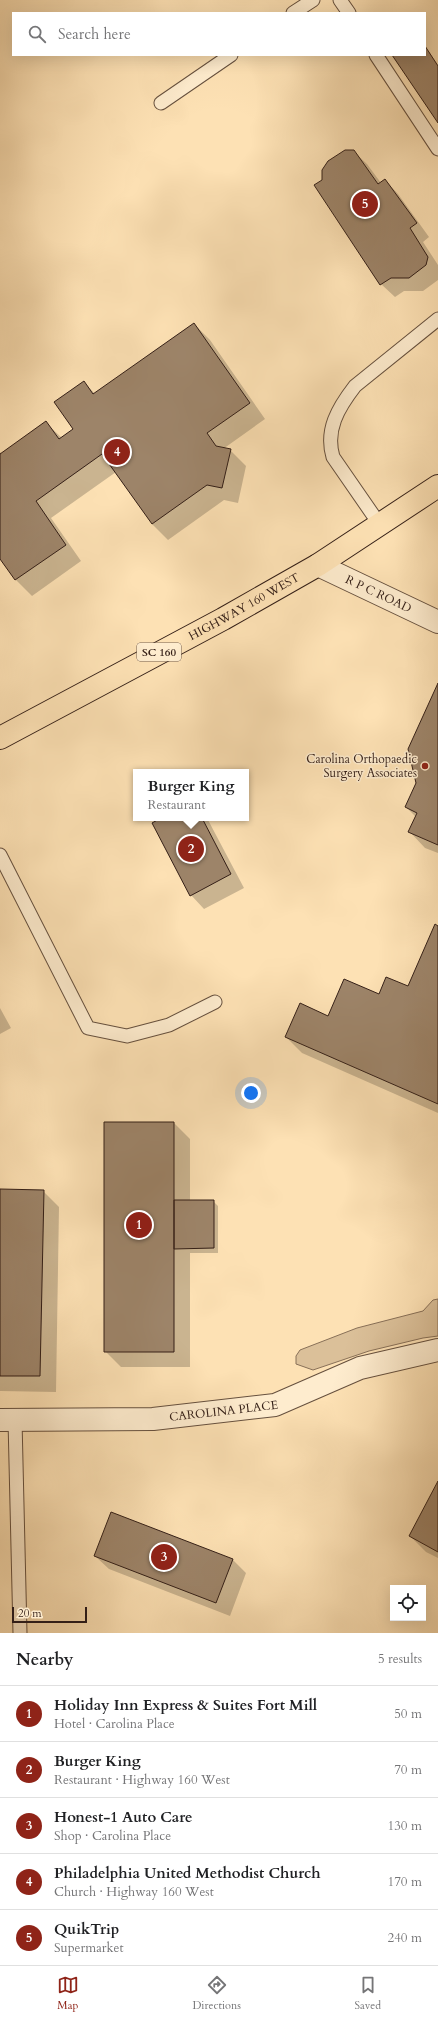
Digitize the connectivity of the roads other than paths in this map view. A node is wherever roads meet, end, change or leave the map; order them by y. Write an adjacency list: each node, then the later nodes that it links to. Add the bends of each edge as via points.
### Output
1 (313, 0): 3 (lane)
2 (340, 0): 4 (lane)
3 (295, 12)
4 (348, 12)
5 (230, 56): 7 (lane)
6 (377, 56): 8 (lane)
7 (161, 103)
8 (438, 149)
9 (438, 319): 11 (lane, via 355,386 345,399 332,428 330,445 334,457)
10 (438, 486): 11 (main road, HIGHWAY 160 WEST / SC 160)
11 (380, 525): 12 (main road, HIGHWAY 160 WEST / SC 160)
12 (318, 565): 13 (street, R P C ROAD); 14 (main road, HIGHWAY 160 WEST / SC 160)
13 (438, 622)
14 (0, 738)
15 (0, 855): 16 (lane, via 88,1028 127,1036 169,1025)
16 (215, 1002)
17 (438, 1350): 18 (street, CAROLINA PLACE, via 360,1368 276,1404 153,1419)
18 (7, 1420): 19 (lane)
19 (20, 1633)

